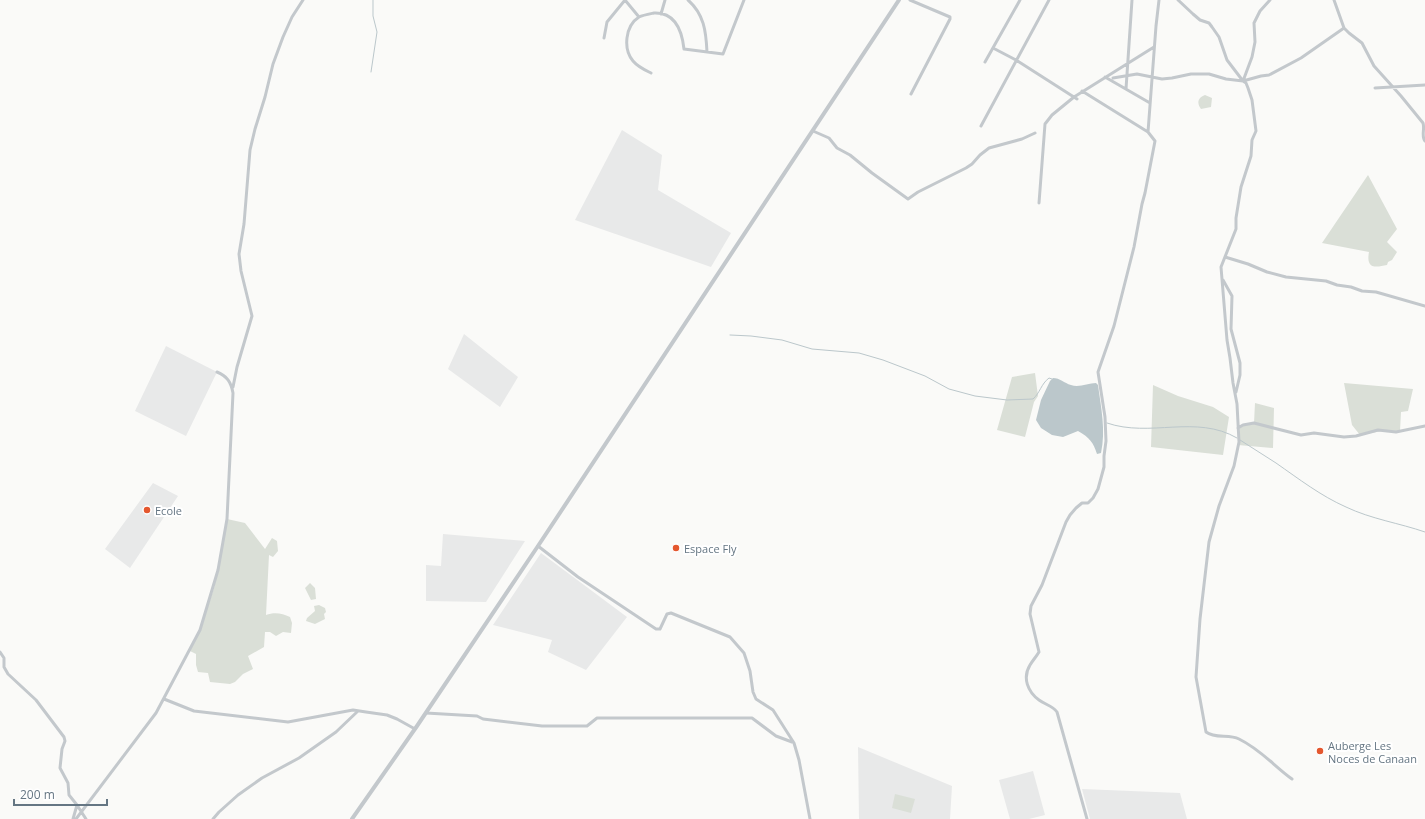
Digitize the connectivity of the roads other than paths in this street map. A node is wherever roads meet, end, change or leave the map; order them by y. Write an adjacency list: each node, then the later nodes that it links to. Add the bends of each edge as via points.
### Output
1 (303, 0): 49 (street, via 282,37 250,150 239,254 252,316 236,372)
2 (625, 0): 16 (street); 18 (street, via 607,22)
3 (664, 0): 15 (street)
4 (688, 0): 21 (street, via 703,22)
5 (744, 0): 21 (street, via 723,54)
6 (899, 0): 40 (street)
7 (910, 0): 36 (street, via 950,17)
8 (1020, 0): 20 (street)
9 (1048, 0): 22 (street)
10 (1132, 0): 24 (street)
11 (1159, 0): 19 (street)
12 (1178, 0): 30 (street, via 1212,27 1219,36 1227,60)
13 (1270, 0): 30 (street, via 1254,23 1255,42)
14 (1334, 0): 17 (street)
15 (660, 14): 16 (street); 21 (street, via 672,19 677,25 684,49)
16 (640, 17): 25 (street, via 630,28 627,48 634,63)
17 (1344, 28): 30 (street, via 1301,58 1269,75); 32 (street, via 1362,43 1374,66)
18 (604, 38)
19 (1154, 47): 24 (street); 29 (street)
20 (993, 48): 22 (street); 23 (street)
21 (707, 52)
22 (1016, 60): 37 (street); 39 (street)
23 (985, 62)
24 (1127, 64): 26 (street); 27 (street)
25 (652, 72)
26 (1127, 75): 28 (street); 29 (street, via 1141,74); 34 (street)
27 (1105, 77): 34 (street); 35 (street)
28 (1112, 78)
29 (1152, 78): 30 (street, via 1172,78 1197,73); 38 (street)
30 (1243, 81): 45 (street, via 1252,100 1256,131 1241,187 1236,229)
31 (1425, 84): 32 (street)
32 (1393, 86): 33 (street); 43 (street, via 1425,126)
33 (1375, 88)
34 (1126, 89): 38 (street)
35 (1082, 91): 37 (street); 41 (street)
36 (911, 94)
37 (1075, 98): 44 (street, via 1052,115 1045,124)
38 (1150, 103): 41 (street)
39 (981, 126)
40 (813, 131): 42 (street, via 829,138 837,148 908,199 966,168 989,148); 53 (street)
41 (1148, 132): 68 (street, via 1155,141 1137,237 1114,326 1098,372 1105,417 1103,472 1093,498 1088,503 1082,503 1068,518 1030,610 1039,652 1027,669 1026,684 1030,691 1057,712)
42 (1035, 133)
43 (1425, 141)
44 (1039, 203)
45 (1224, 257): 46 (street); 47 (street, via 1286,277 1326,281)
46 (1222, 276): 50 (street, via 1227,340); 50 (street, via 1232,296 1231,329 1240,363)
47 (1425, 306)
48 (217, 372): 49 (street, via 229,380)
49 (233, 393): 55 (street, via 227,518 218,570 200,630)
50 (1236, 394): 52 (street)
51 (1425, 426): 52 (street, via 1396,432 1378,430 1344,437 1314,433 1301,435 1254,423)
52 (1238, 428): 60 (street, via 1239,442 1234,466 1219,506 1210,542 1200,619 1196,682 1206,732 1247,743)
53 (538, 546): 57 (street); 59 (street, via 578,577 656,629 660,629 667,614 671,613 730,637 745,656 756,699 773,710)
54 (0, 652): 61 (street, via 8,674 36,700 64,737 60,768 68,783 69,795)
55 (164, 699): 56 (street, via 194,711 288,722); 62 (street)
56 (358, 711): 58 (street, via 387,715); 65 (street, via 336,732 299,758 262,778 238,795)
57 (426, 712): 58 (street); 59 (street, via 477,716 483,719 542,726 589,726 597,718 752,718 776,736)
58 (415, 728): 66 (street)
59 (794, 743): 67 (street, via 800,760)
60 (1292, 779)
61 (77, 805): 62 (street); 63 (street)
62 (81, 812): 63 (street); 64 (street)
63 (75, 819)
64 (86, 819)
65 (213, 819)
66 (352, 819)
67 (810, 819)
68 (1087, 819)

